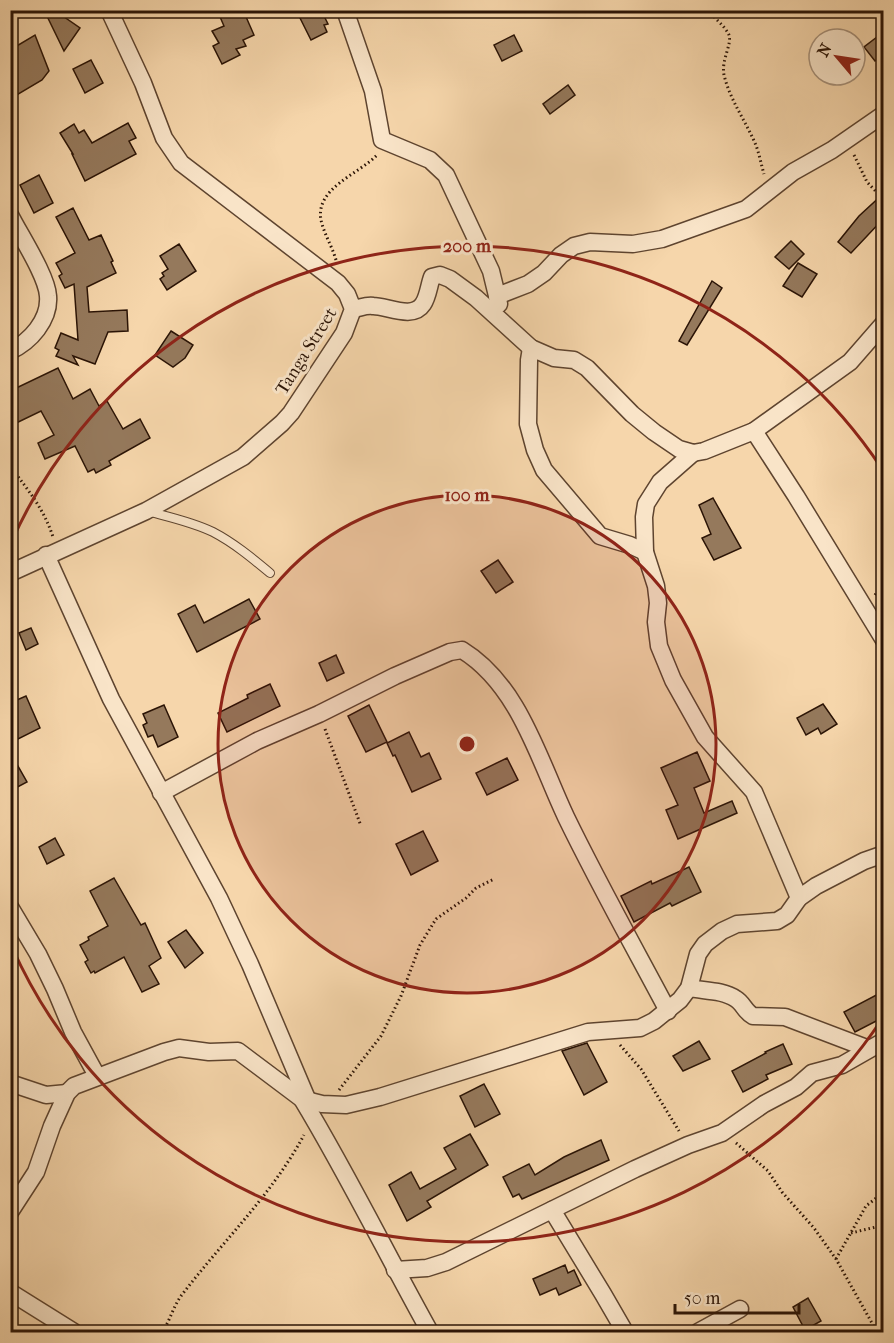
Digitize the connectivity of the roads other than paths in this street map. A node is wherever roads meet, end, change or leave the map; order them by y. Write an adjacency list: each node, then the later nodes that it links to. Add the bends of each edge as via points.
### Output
1 (109, 10): 6 (street, Tanga Street, via 164,138 181,163 338,283)
2 (345, 10): 5 (street, via 373,91 382,140 430,160 446,175 491,271)
3 (884, 114): 5 (street, via 739,212 662,239 574,246 528,284)
4 (10, 215): 10 (street, via 48,296 46,313 36,332)
5 (497, 296): 8 (street)
6 (354, 309): 8 (street, via 369,305 413,311 425,301 432,277 440,275 476,298); 13 (street, Tanga Street, via 344,333 282,423 243,457)
7 (884, 323): 11 (street, via 850,362)
8 (505, 325): 9 (street)
9 (531, 348): 12 (street, via 554,358 574,360 587,368 654,432); 14 (street, via 528,424 544,470 600,536)
10 (10, 351)
11 (753, 431): 12 (street); 18 (street)
12 (693, 453): 14 (street, via 660,482 646,504)
13 (146, 511): 15 (street, Tanga Street); 17 (lane, via 212,531)
14 (645, 552): 21 (street, via 656,586 659,646 672,680 705,737 754,792)
15 (52, 553): 16 (street, Tanga Street); 19 (street, via 111,699)
16 (10, 573)
17 (270, 573)
18 (884, 640)
19 (161, 793): 24 (street, via 257,741 450,652 462,650 479,660 516,708 566,816); 30 (street, via 219,898)
20 (884, 854): 21 (street, via 837,874)
21 (799, 898): 23 (street, via 787,915 777,921 737,924 705,944 698,954)
22 (10, 907): 27 (street, via 38,954)
23 (689, 988): 24 (street); 26 (street, via 731,996 753,1016 785,1017)
24 (668, 1011): 30 (street, via 640,1028 588,1032 380,1098 346,1105)
25 (884, 1041): 26 (street)
26 (868, 1049): 31 (street, via 842,1065 812,1073 722,1133 688,1145)
27 (97, 1076): 29 (street); 30 (street, via 179,1048 209,1053 233,1050)
28 (14, 1087): 29 (street, via 46,1095)
29 (67, 1093): 32 (street, via 36,1172)
30 (311, 1106): 33 (street)
31 (552, 1210): 33 (street, via 446,1262); 38 (street)
32 (10, 1212)
33 (395, 1270): 37 (street)
34 (10, 1292): 36 (street)
35 (740, 1309): 39 (street)
36 (74, 1332)
37 (430, 1332)
38 (625, 1332)
39 (698, 1332)

